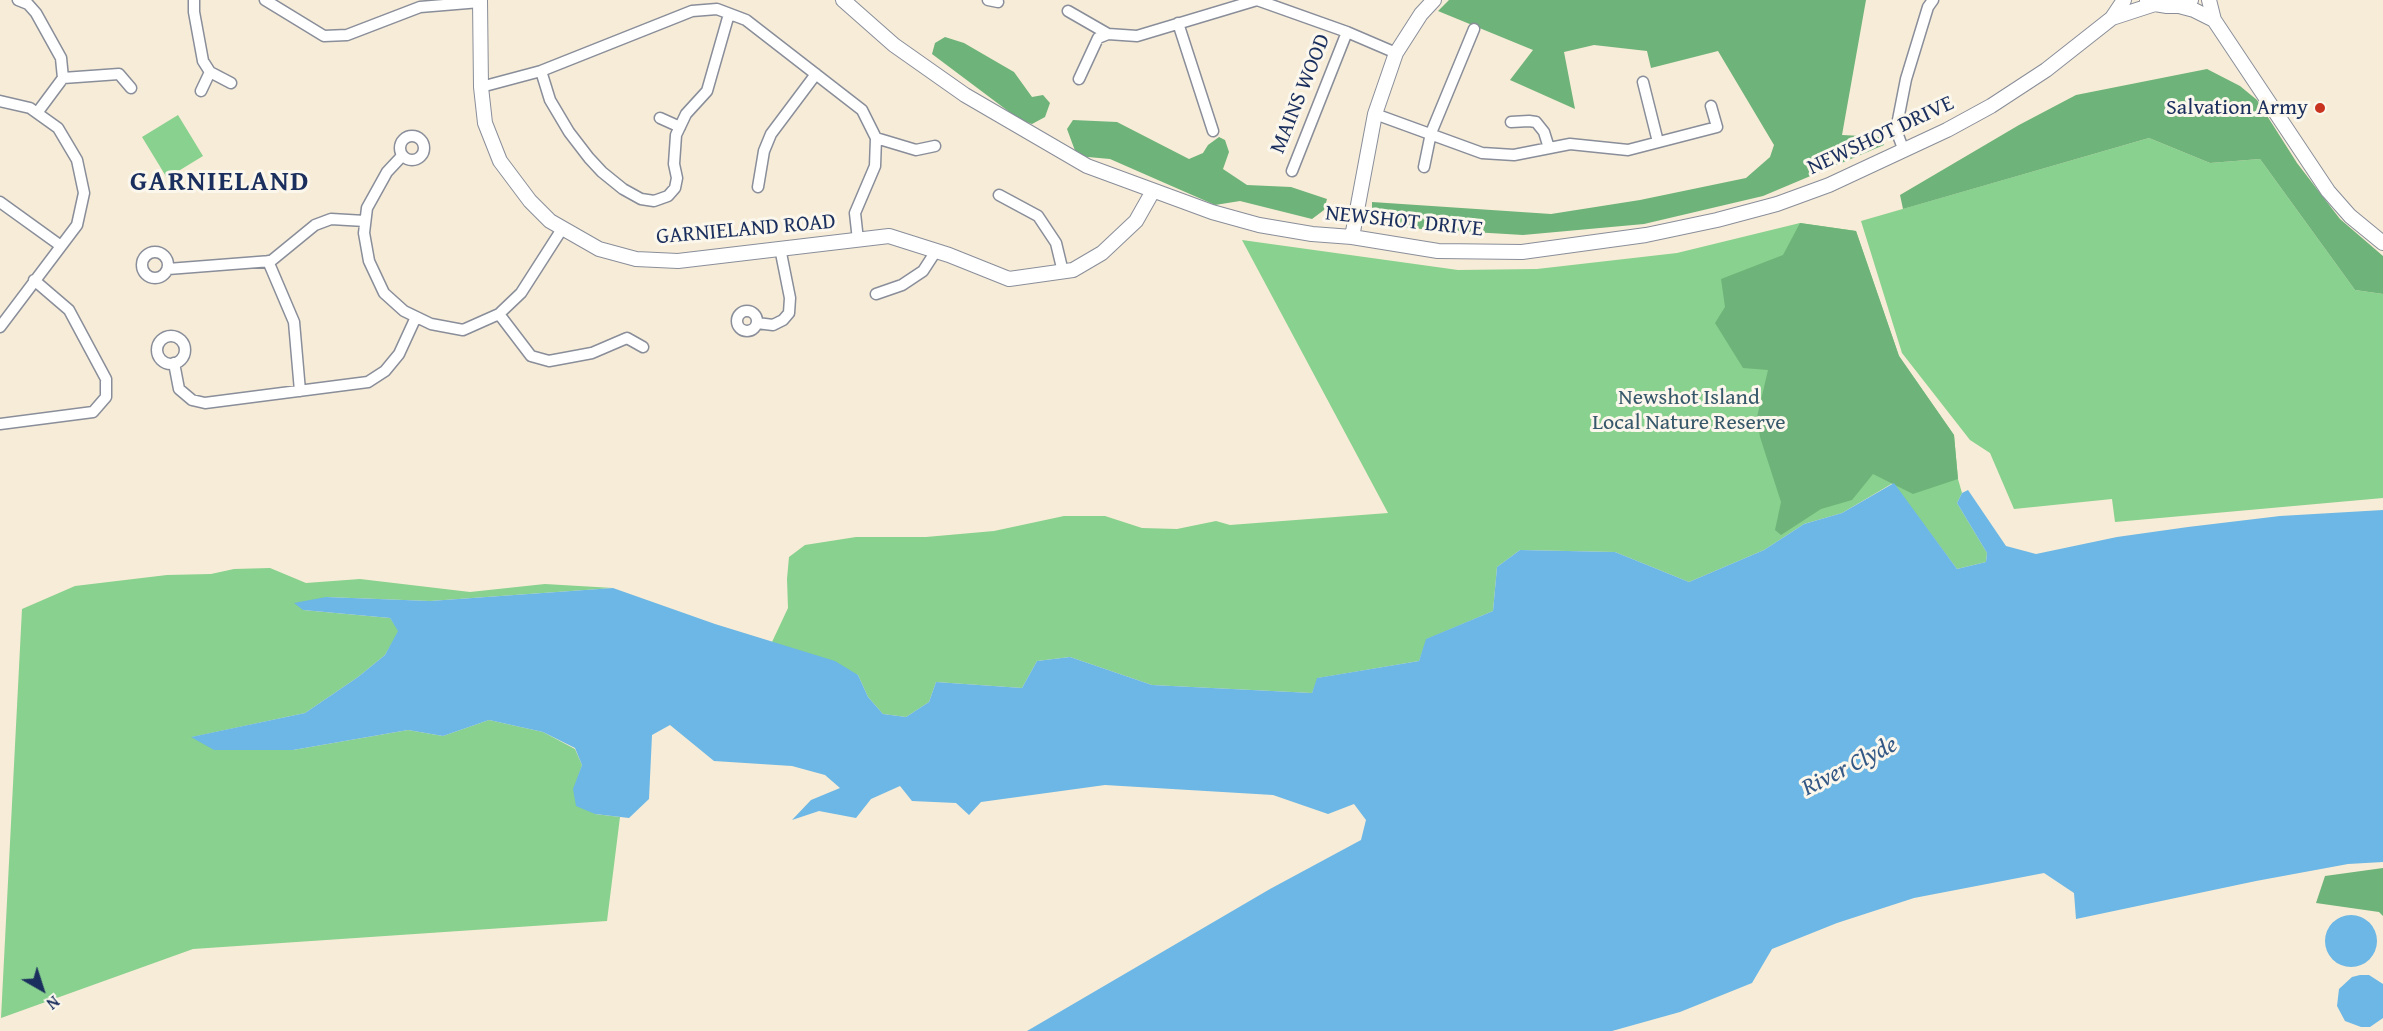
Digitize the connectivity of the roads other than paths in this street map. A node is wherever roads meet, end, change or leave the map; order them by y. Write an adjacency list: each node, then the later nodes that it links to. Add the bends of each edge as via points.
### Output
1 (18, 0): 25 (street, via 36,13 50,37 61,58)
2 (194, 0): 23 (street, via 203,61)
3 (265, 0): 12 (street, via 324,36 347,35)
4 (843, 0): 50 (street, NEWSHOT DRIVE, via 894,45 1008,121 1087,166)
5 (1434, 0): 21 (street)
6 (1933, 0): 45 (street, via 1906,79 1896,130)
7 (2124, 0): 15 (street, NEWSHOT DRIVE)
8 (2209, 0): 16 (street)
9 (480, 1): 12 (street); 29 (street, GARNIELAND ROAD)
10 (2151, 2): 11 (street); 15 (street, NEWSHOT DRIVE)
11 (2185, 3): 16 (street)
12 (416, 4)
13 (1068, 11): 20 (street)
14 (729, 14): 22 (street, via 717,9 692,11); 24 (street, via 746,20); 38 (street, via 707,91)
15 (2112, 18): 45 (street, NEWSHOT DRIVE, via 2046,70 1991,106)
16 (2214, 20): 57 (street, via 2328,191 2350,216)
17 (1178, 23): 19 (street, MAINS WOOD, via 1257,0); 20 (street, MAINS WOOD, via 1137,36); 39 (street)
18 (1474, 29): 40 (street)
19 (1347, 32): 21 (street, MAINS WOOD); 48 (street, MAINS WOOD)
20 (1108, 33): 26 (street, via 1098,38)
21 (1396, 53): 35 (street)
22 (541, 70): 29 (street); 38 (street, via 550,100 588,158 623,189 641,199 654,201 668,196 675,188 676,135)
23 (210, 72): 28 (street); 31 (street)
24 (816, 74): 41 (street, via 862,110); 49 (street, via 771,134)
25 (63, 78): 30 (street, via 119,74); 34 (street)
26 (1079, 79)
27 (1643, 82): 42 (street)
28 (231, 83)
29 (481, 87): 54 (street, GARNIELAND ROAD, via 485,123 500,161 530,201)
30 (131, 88)
31 (201, 91)
32 (0, 102): 34 (street)
33 (1711, 106): 42 (street, via 1717,127)
34 (37, 113): 58 (street, via 58,128 77,160 84,193 77,225)
35 (1375, 114): 40 (street); 55 (street)
36 (660, 118): 38 (street)
37 (1511, 122): 44 (street, via 1536,122)
38 (680, 127)
39 (1213, 130)
40 (1431, 133): 44 (street, via 1482,153 1514,156); 47 (street)
41 (876, 138): 43 (street, via 915,150); 56 (street, via 874,166 855,213)
42 (1658, 142): 44 (street, via 1628,150 1570,144)
43 (934, 146)
44 (1549, 148)
45 (1904, 151): 55 (street, NEWSHOT DRIVE, via 1777,204 1646,235 1522,252 1438,251)
46 (402, 156): 53 (street, via 387,172)
47 (1424, 167)
48 (1292, 171)
49 (758, 187)
50 (1153, 191): 55 (street, NEWSHOT DRIVE, via 1259,225); 63 (street, GARNIELAND ROAD, via 1136,221 1102,253)
51 (999, 195): 63 (street, via 1038,216 1056,243)
52 (0, 202): 58 (street)
53 (365, 221): 61 (street, via 331,219 315,225); 67 (street, via 369,261 384,293)
54 (562, 229): 59 (street, GARNIELAND ROAD, via 599,249 636,259 678,261); 66 (street, via 521,293)
55 (1352, 237)
56 (858, 240): 59 (street, GARNIELAND ROAD); 60 (street, GARNIELAND ROAD, via 889,236)
57 (2383, 243)
58 (61, 246): 64 (street)
59 (780, 248): 68 (street, via 790,298 789,313 773,325)
60 (936, 251): 63 (street, GARNIELAND ROAD, via 1009,279); 65 (street, via 923,271 902,285)
61 (268, 261): 62 (street); 72 (street, via 294,322)
62 (168, 269)
63 (1063, 272)
64 (34, 280): 69 (street); 73 (street, via 69,310 106,379 106,397 93,412)
65 (876, 294)
66 (499, 314): 67 (street, via 463,330); 70 (street, via 531,356 549,361 592,353 627,338)
67 (416, 317): 72 (street, via 399,354 385,371 368,382)
68 (757, 324)
69 (0, 327)
70 (643, 347)
71 (174, 363): 72 (street, via 179,389 192,400 205,403)
72 (300, 391)
73 (0, 424)

